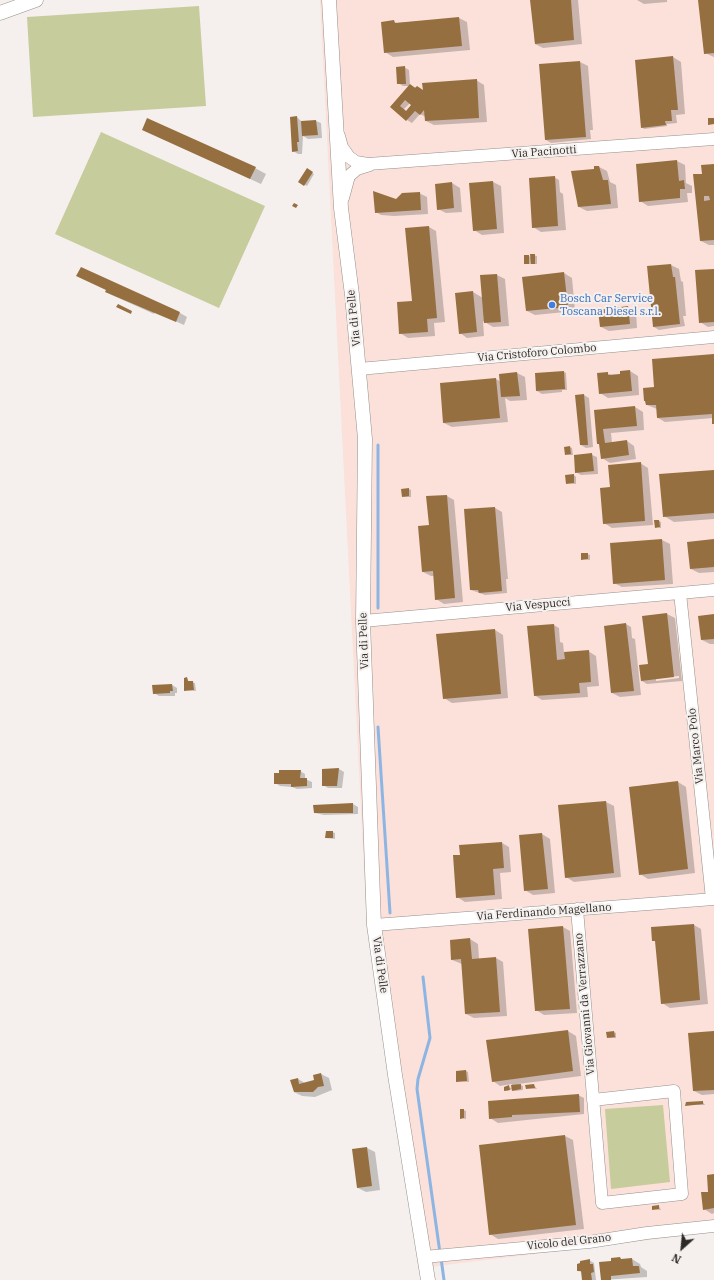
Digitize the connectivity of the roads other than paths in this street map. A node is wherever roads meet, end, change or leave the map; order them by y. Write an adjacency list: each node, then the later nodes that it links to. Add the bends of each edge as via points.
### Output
1 (36, 0): 3 (street)
2 (329, 0): 4 (street, Via di Pelle)
3 (0, 13)
4 (337, 121): 6 (street, Via Pacinotti, via 340,141 346,154 356,162); 7 (street, Via di Pelle)
5 (714, 139): 6 (street, Via Pacinotti)
6 (373, 164): 7 (street, Via Pacinotti, via 361,167 349,176)
7 (341, 208): 9 (street, Via di Pelle)
8 (714, 337): 9 (street, Via Cristoforo Colombo)
9 (359, 368): 12 (street, Via di Pelle, via 365,439)
10 (714, 590): 11 (street, Via Vespucci)
11 (680, 593): 12 (street, Via Vespucci); 13 (street, Via Marco Polo)
12 (363, 621): 15 (street, Via di Pelle)
13 (713, 899): 14 (street, Via Ferdinando Magellano)
14 (577, 909): 15 (street, Via Ferdinando Magellano); 16 (street, Via Giovanni da Verrazzano)
15 (374, 925): 18 (street, Via di Pelle, via 395,1075)
16 (594, 1100): 16 (street, Via Giovanni da Verrazzano, via 602,1203 682,1194 674,1091)
17 (714, 1226): 18 (street, Vicolo del Grano, via 589,1242)
18 (429, 1256): 19 (street, Via di Pelle)
19 (428, 1280)

